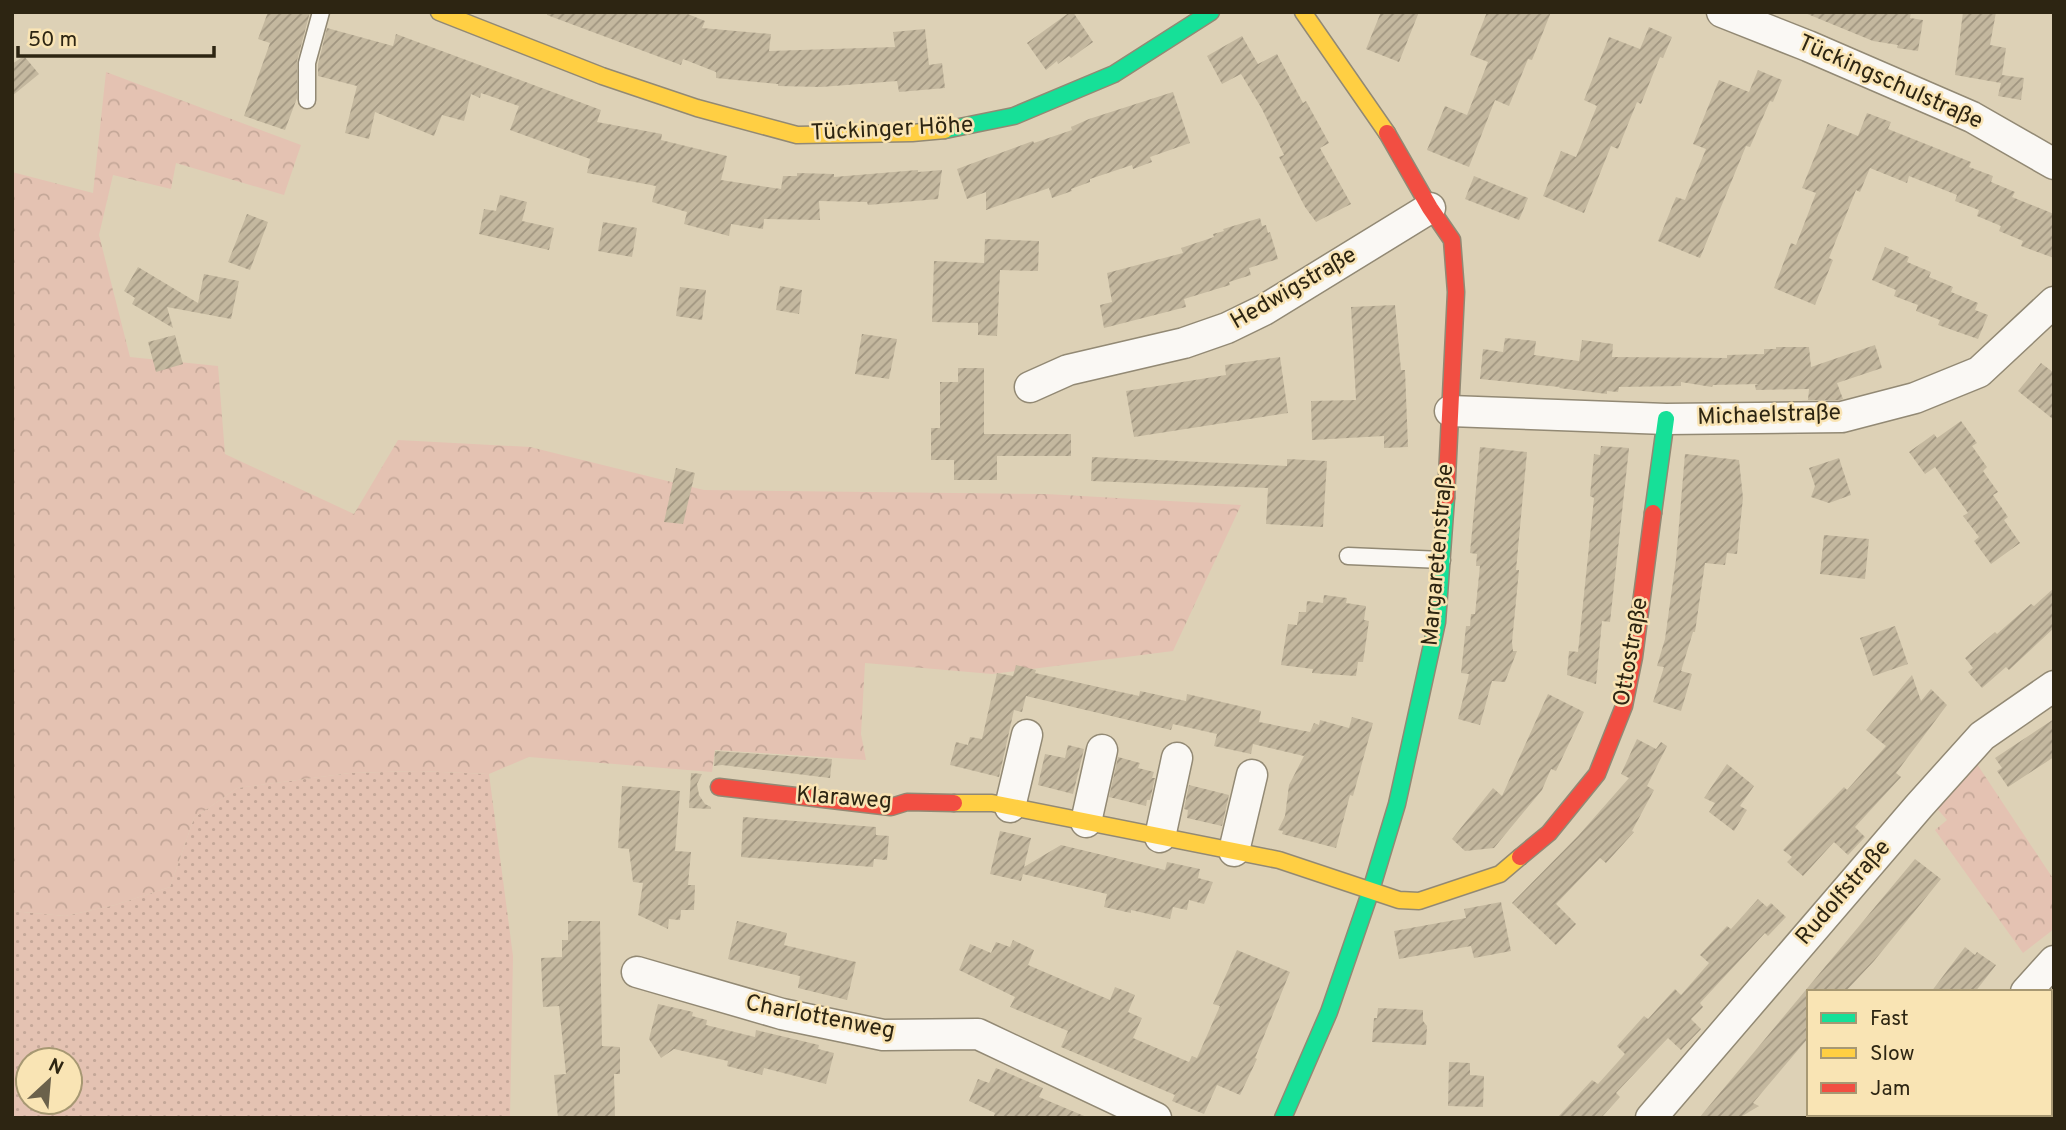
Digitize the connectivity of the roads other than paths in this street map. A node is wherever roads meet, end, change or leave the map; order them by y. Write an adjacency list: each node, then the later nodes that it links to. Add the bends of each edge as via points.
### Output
1 (321, 12): 6 (lane, via 307,63)
2 (439, 12): 3 (street, Tückinger Höhe, via 602,76 797,135 946,130 1014,116 1114,74)
3 (1211, 12)
4 (1303, 12): 8 (street, Margaretenstraße, via 1389,136)
5 (1722, 12): 7 (street, Tückingschulstraße, via 1972,117)
6 (307, 100)
7 (2054, 163)
8 (1430, 208): 10 (street, Hedwigstraße, via 1227,328 1068,370); 11 (street, Margaretenstraße, via 1452,240 1456,292)
9 (2054, 302): 12 (street, Michaelstraße, via 1979,372 1915,398 1842,417)
10 (1030, 387)
11 (1450, 411): 12 (street, Michaelstraße); 14 (street, Margaretenstraße)
12 (1666, 419): 25 (street, Ottostraße, via 1634,657 1624,706 1597,774 1549,833 1500,874 1419,901)
13 (1348, 556): 14 (lane)
14 (1442, 560): 25 (street, Margaretenstraße, via 1437,622 1397,804)
15 (2054, 686): 31 (street, Rudolfstraße, via 1976,743)
16 (1027, 735): 21 (street)
17 (1102, 750): 22 (street)
18 (1177, 758): 23 (street)
19 (1252, 775): 24 (street)
20 (719, 787): 21 (street, Klaraweg, via 891,807 907,802)
21 (1010, 807): 22 (street, Klaraweg)
22 (1086, 822): 23 (street, Klaraweg)
23 (1160, 836): 24 (street, Klaraweg)
24 (1234, 851): 25 (street, Klaraweg, via 1279,860)
25 (1371, 890): 30 (street, Margaretenstraße, via 1329,1012)
26 (2054, 961): 28 (street)
27 (637, 972): 29 (street, Charlottenweg, via 782,1014 883,1035 978,1034)
28 (2028, 990)
29 (1156, 1118)
30 (1283, 1118)
31 (1651, 1118)

